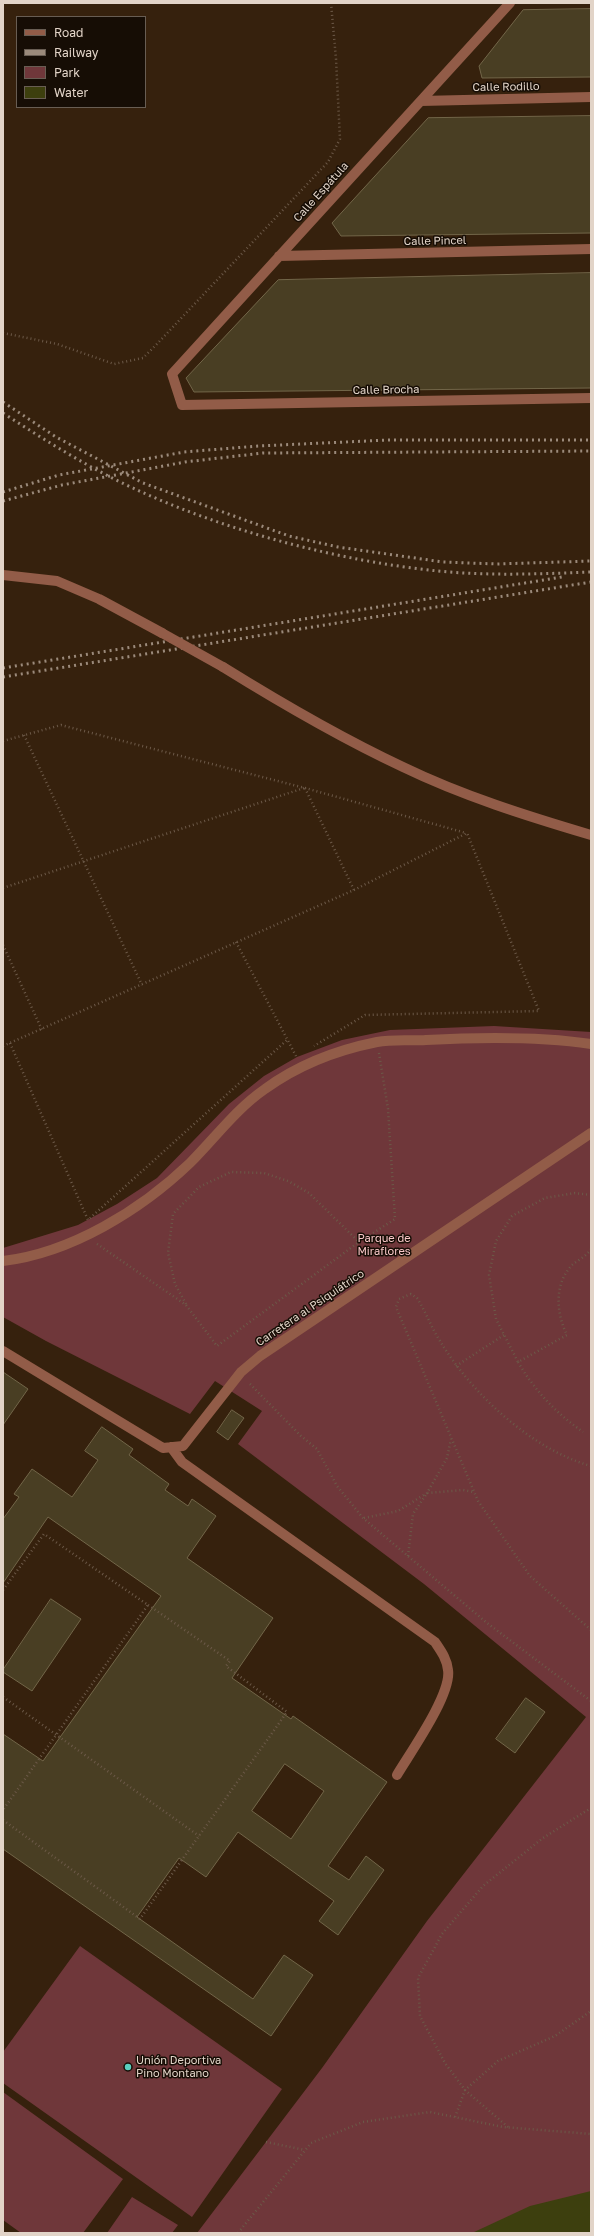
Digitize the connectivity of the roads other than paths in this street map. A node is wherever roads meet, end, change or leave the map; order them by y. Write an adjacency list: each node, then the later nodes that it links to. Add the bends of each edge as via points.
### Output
1 (510, 3): 3 (street, Calle Espátula)
2 (591, 97): 3 (street, Calle Rodillo)
3 (421, 101): 5 (street, Calle Espátula)
4 (591, 249): 5 (street, Calle Pincel)
5 (279, 256): 7 (street, Calle Espátula, via 172,374)
6 (591, 398): 7 (street, Calle Brocha)
7 (182, 405)
8 (3, 575): 9 (street, bridge, via 57,581 99,599 403,768 478,798)
9 (591, 835)
10 (591, 1044): 12 (street, via 558,1039 457,1038 378,1042 320,1058 264,1089 155,1194 87,1236 27,1258)
11 (591, 1133): 14 (street, Carretera al Psiquiátrico, via 260,1356 241,1372 183,1446)
12 (3, 1261)
13 (3, 1351): 14 (street, via 163,1448)
14 (171, 1447): 15 (street, via 182,1462 435,1642 445,1657 448,1683 440,1703)
15 (397, 1775)

